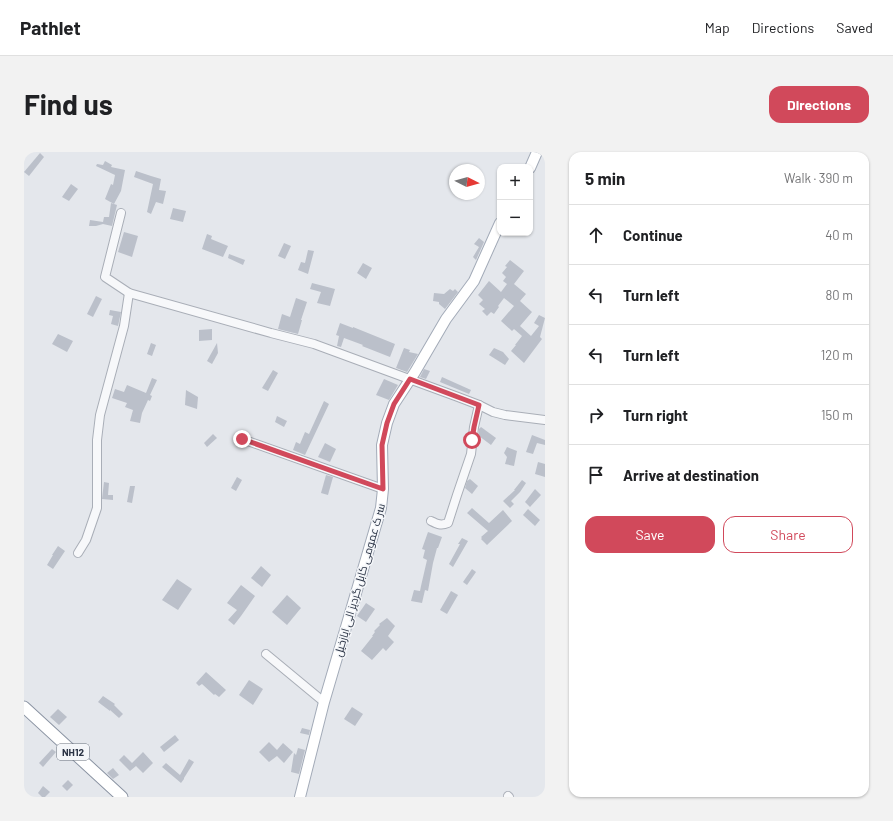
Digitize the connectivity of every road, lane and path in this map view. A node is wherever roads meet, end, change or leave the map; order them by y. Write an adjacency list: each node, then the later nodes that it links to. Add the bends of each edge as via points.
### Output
1 (537, 152): 2 (main road)
2 (532, 164)
3 (121, 213): 5 (street, via 104,277)
4 (497, 229): 6 (main road, سر ک عمومی کابل گردیز الی ایازخیل, via 474,281 446,319)
5 (129, 293): 6 (street, via 314,344); 12 (street, via 124,326 100,415 97,440 97,508 86,540)
6 (410, 379): 7 (street); 10 (main road, سر ک عمومی کابل گردیز الی ایازخیل, via 394,404 387,423 382,445)
7 (479, 405): 8 (street, via 505,415); 11 (street, via 471,454 448,523 438,525)
8 (545, 420)
9 (242, 439): 10 (street)
10 (383, 489): 14 (main road, سر ک عمومی کابل گردیز الی ایازخیل, via 381,508)
11 (431, 521)
12 (78, 553)
13 (266, 654): 14 (street)
14 (324, 702): 17 (main road, سر ک عمومی کابل گردیز الی ایازخیل)
15 (24, 707): 16 (highway, NH12)
16 (122, 797)
17 (300, 797)

